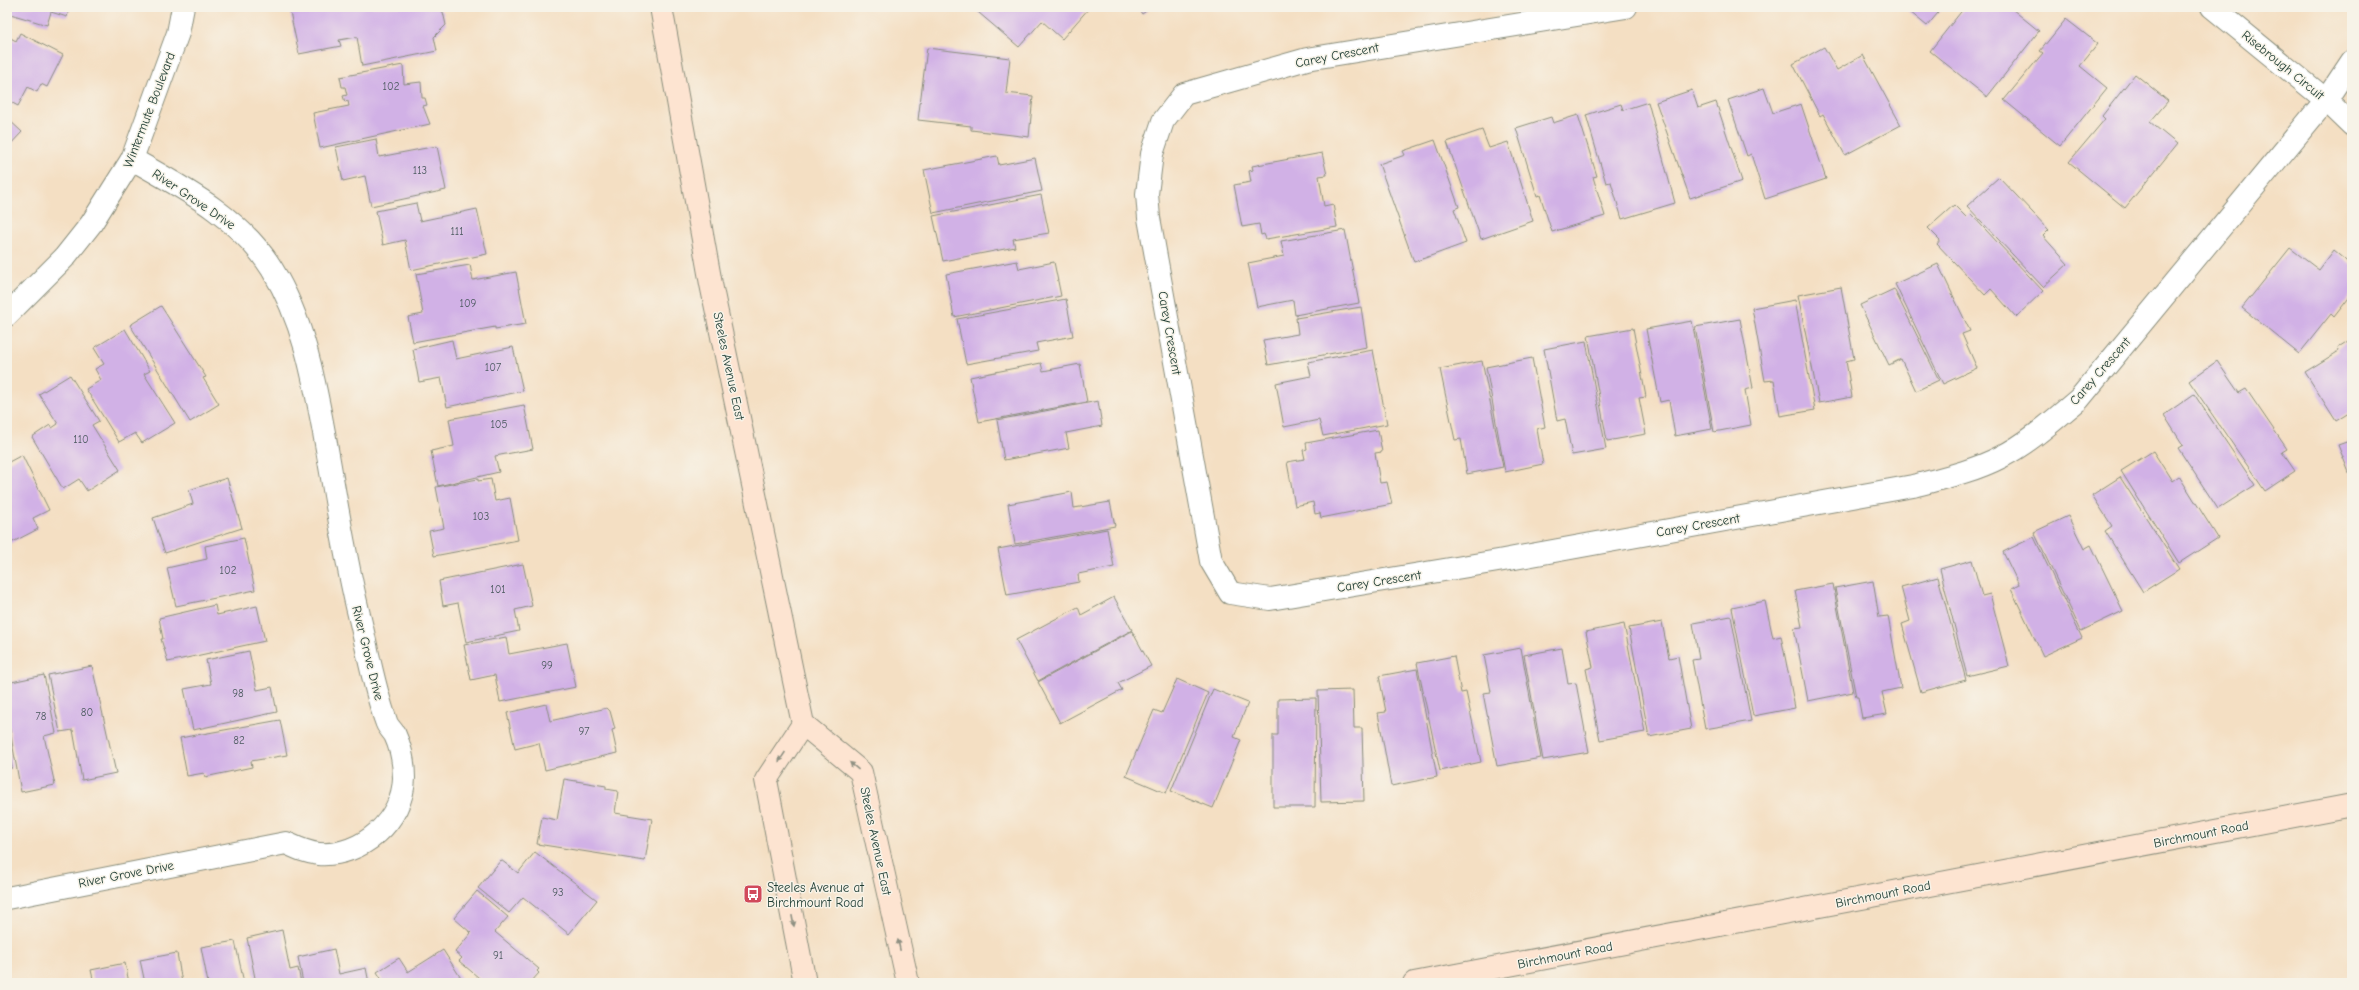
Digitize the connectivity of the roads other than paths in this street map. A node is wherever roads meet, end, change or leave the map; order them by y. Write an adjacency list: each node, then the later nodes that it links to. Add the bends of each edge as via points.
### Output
1 (183, 7): 8 (street, Wintermute Boulevard, via 178,33)
2 (661, 7): 10 (main road, Steeles Avenue East, via 711,284)
3 (1626, 7): 6 (street, Carey Crescent, via 1307,59 1184,94 1163,121 1152,154 1146,194 1149,218 1211,561 1230,593 1270,599 1498,562 1913,486 1956,475 2000,458 2038,434 2079,399)
4 (2212, 7): 6 (street, Risebrough Circuit)
5 (2352, 62): 6 (street)
6 (2326, 100): 7 (street, Risebrough Circuit)
7 (2352, 125)
8 (132, 159): 9 (street, Wintermute Boulevard, via 91,224 64,258); 12 (street, River Grove Drive, via 183,188 225,216 247,235 271,267 295,312 310,361 352,586 386,722 401,751 404,778 400,800 387,823 372,838 352,849 321,854 305,852 286,843)
9 (7, 315)
10 (804, 724): 13 (main road, one-way to 13, via 766,780); 14 (main road, Steeles Avenue East, one-way to 10, via 861,772)
11 (2352, 805): 15 (main road, Birchmount Road)
12 (7, 898)
13 (805, 983)
14 (908, 983)
15 (1414, 983)

